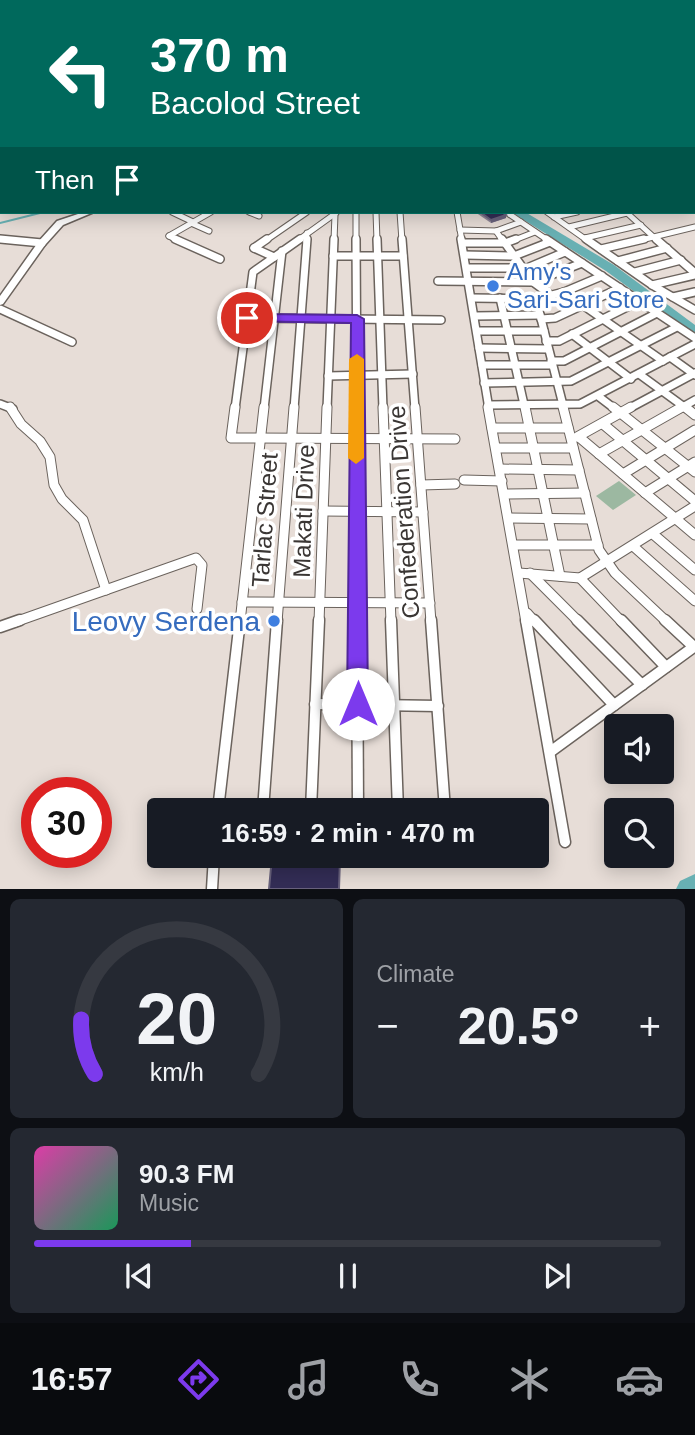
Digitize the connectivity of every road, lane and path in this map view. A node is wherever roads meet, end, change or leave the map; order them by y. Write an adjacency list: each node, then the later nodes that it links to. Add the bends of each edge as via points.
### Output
1 (66, 214): 34 (main road)
2 (84, 214): 34 (main road, via 65,220)
3 (176, 214): 20 (street)
4 (207, 214): 20 (street)
5 (254, 214): 18 (street)
6 (304, 214): 46 (street, via 254,248)
7 (335, 214): 29 (street)
8 (336, 214): 42 (street, Makati Drive)
9 (356, 214): 43 (street)
10 (376, 214): 44 (street)
11 (400, 214): 47 (street, Confederation Drive)
12 (457, 214): 25 (street)
13 (509, 214): 21 (street)
14 (550, 214): 19 (street)
15 (568, 214): 19 (street)
16 (619, 214): 23 (street)
17 (629, 214): 22 (street)
18 (259, 216)
19 (554, 217): 23 (street)
20 (192, 222): 26 (street); 48 (street, via 169,236)
21 (521, 222): 27 (street); 28 (street)
22 (641, 225): 30 (street); 31 (street)
23 (569, 227): 31 (street)
24 (695, 227): 30 (street)
25 (460, 230): 27 (street); 35 (street)
26 (209, 231)
27 (496, 231): 36 (street)
28 (535, 232): 33 (street); 36 (street)
29 (307, 233): 39 (street); 83 (street, Tarlac Street)
30 (654, 236): 37 (street); 38 (street)
31 (585, 238): 38 (street)
32 (0, 239): 34 (street)
33 (550, 242): 40 (street); 45 (street)
34 (40, 243): 63 (main road); 73 (main road)
35 (463, 243): 36 (street); 41 (street)
36 (505, 243): 45 (street)
37 (667, 248): 49 (street); 50 (street)
38 (601, 249): 50 (street)
39 (282, 251): 46 (street); 82 (street)
40 (565, 252): 51 (street); 53 (street)
41 (465, 255): 45 (street); 52 (street)
42 (333, 256): 43 (street); 85 (street, Makati Drive)
43 (357, 256): 44 (street); 86 (street)
44 (378, 256): 47 (street); 87 (street)
45 (514, 256): 53 (street)
46 (274, 257): 81 (street, via 253,272)
47 (403, 257): 88 (street, Confederation Drive)
48 (220, 259)
49 (681, 260): 54 (street); 55 (street)
50 (618, 261): 54 (street)
51 (582, 263): 56 (street); 60 (street)
52 (467, 268): 53 (street); 58 (street)
53 (523, 268): 60 (street)
54 (635, 272): 61 (street)
55 (695, 274): 61 (street)
56 (602, 276): 62 (street); 64 (street)
57 (438, 281): 58 (street)
58 (469, 282): 59 (street); 68 (street)
59 (510, 282): 60 (street); 70 (street)
60 (533, 282): 66 (street)
61 (652, 285): 67 (street)
62 (620, 288): 72 (street); 74 (street)
63 (0, 292)
64 (564, 292): 66 (street); 74 (street)
65 (695, 292): 67 (street)
66 (552, 296): 71 (street)
67 (673, 297): 76 (street)
68 (472, 298): 69 (street); 79 (street)
69 (500, 298): 70 (street); 78 (street)
70 (514, 299): 71 (street)
71 (536, 299): 80 (street)
72 (639, 301): 77 (street); 84 (street)
73 (0, 302)
74 (583, 305): 80 (street, via 555,318); 84 (street)
75 (0, 309): 97 (street)
76 (695, 310)
77 (657, 313): 90 (street); 94 (street)
78 (503, 315): 79 (street); 80 (street); 92 (street)
79 (475, 316): 91 (street)
80 (540, 317): 93 (street)
81 (247, 318): 82 (street); 134 (street, via 231,438)
82 (275, 318): 83 (street); 134 (street)
83 (300, 318): 85 (street); 135 (street, Tarlac Street)
84 (601, 318): 94 (street); 95 (street)
85 (331, 319): 86 (street); 113 (street, Makati Drive)
86 (357, 319): 87 (street); 108 (street)
87 (380, 319): 88 (street); 109 (street)
88 (408, 319): 89 (street); 110 (street, Confederation Drive)
89 (441, 320)
90 (677, 327): 96 (street); 99 (street)
91 (477, 331): 92 (street); 101 (street)
92 (507, 331): 93 (street); 102 (street)
93 (544, 331): 98 (street)
94 (621, 332): 99 (street); 100 (street)
95 (572, 334): 98 (street); 100 (street)
96 (695, 341): 103 (street)
97 (72, 342)
98 (547, 345): 102 (street); 105 (street)
99 (640, 345): 103 (street); 104 (street)
100 (590, 347): 104 (street); 105 (street)
101 (479, 348): 102 (street); 106 (street)
102 (511, 348): 107 (street)
103 (667, 359): 111 (street); 112 (street)
104 (608, 361): 114 (street); 115 (street, via 571,381)
105 (552, 363): 107 (street); 115 (street)
106 (482, 365): 107 (street); 116 (street)
107 (514, 365): 117 (street)
108 (356, 374): 109 (street); 113 (street); 137 (street)
109 (382, 374): 110 (street); 138 (street)
110 (413, 374): 139 (street, Confederation Drive)
111 (639, 374): 114 (street); 118 (street)
112 (694, 374): 118 (street)
113 (328, 376): 136 (street, Makati Drive)
114 (631, 379): 119 (street)
115 (556, 381): 117 (street); 124 (street)
116 (484, 383): 117 (street); 122 (street)
117 (519, 383): 123 (street)
118 (661, 390): 125 (street); 126 (street)
119 (598, 396): 124 (street); 126 (street)
120 (695, 401): 125 (street)
121 (0, 404): 182 (street, via 12,408 50,457 54,485 83,520)
122 (488, 405): 123 (street); 130 (street)
123 (524, 405): 124 (street); 129 (street)
124 (562, 405): 133 (street)
125 (684, 407): 127 (street); 131 (street)
126 (621, 413): 128 (street); 131 (street)
127 (695, 415)
128 (603, 424): 133 (street); 141 (street)
129 (529, 428): 130 (street); 133 (street); 143 (street)
130 (492, 429): 142 (street)
131 (642, 430): 141 (street); 145 (street)
132 (695, 430): 145 (street)
133 (573, 433): 144 (street); 146 (street)
134 (261, 438): 135 (street); 184 (street)
135 (291, 438): 136 (street); 185 (street, Tarlac Street)
136 (326, 438): 137 (street); 163 (street, Makati Drive)
137 (355, 439): 138 (street); 164 (street)
138 (384, 439): 139 (street); 165 (street)
139 (417, 439): 140 (street); 157 (street, Confederation Drive)
140 (455, 439)
141 (623, 440): 146 (street); 147 (street)
142 (496, 448): 143 (street); 149 (street)
143 (534, 448): 144 (street); 150 (street)
144 (573, 449): 151 (street)
145 (666, 449): 147 (street); 148 (street)
146 (599, 454): 152 (street)
147 (647, 461): 152 (street); 153 (street)
148 (693, 467): 153 (street)
149 (500, 469): 150 (street); 155 (street)
150 (538, 469): 151 (street); 161 (street)
151 (579, 470): 158 (street)
152 (623, 474): 159 (street)
153 (669, 479): 159 (street); 162 (street)
154 (464, 480): 155 (street)
155 (502, 481): 160 (street)
156 (455, 484): 157 (street)
157 (421, 485): 166 (street, Confederation Drive)
158 (584, 493): 161 (street); 169 (street)
159 (645, 493): 170 (street)
160 (505, 494): 161 (street); 167 (street)
161 (544, 494): 168 (street)
162 (695, 504): 170 (street)
163 (323, 511): 164 (street); 186 (street, Makati Drive)
164 (358, 512): 165 (street); 187 (street)
165 (387, 512): 166 (street); 188 (street)
166 (423, 512): 189 (street, Confederation Drive)
167 (509, 518): 168 (street); 173 (street)
168 (550, 518): 169 (street); 174 (street)
169 (591, 519): 175 (street)
170 (675, 519): 171 (street); 172 (street)
171 (653, 534): 176 (street); 178 (street)
172 (695, 535)
173 (514, 545): 174 (street); 179 (street)
174 (555, 545): 175 (street); 180 (street)
175 (598, 545): 177 (street)
176 (634, 546): 177 (street); 183 (street)
177 (606, 562): 181 (street); 193 (street)
178 (695, 570)
179 (525, 573): 180 (street); 191 (street); 195 (street)
180 (560, 576): 181 (street)
181 (580, 578): 194 (street)
182 (106, 590): 190 (street, via 196,558 202,565); 192 (street)
183 (695, 601)
184 (242, 602): 185 (street); 202 (street)
185 (278, 602): 186 (street); 203 (street, Tarlac Street)
186 (319, 602): 187 (street); 196 (street, Makati Drive)
187 (358, 602): 188 (street); 197 (street)
188 (390, 602): 189 (street); 198 (street)
189 (430, 603): 200 (street, Confederation Drive)
190 (197, 609)
191 (526, 612): 199 (street); 201 (street)
192 (0, 627)
193 (694, 646): 194 (street)
194 (666, 667): 195 (street)
195 (642, 685): 199 (street)
196 (315, 704): 197 (street); 204 (street, Makati Drive)
197 (358, 704): 198 (street); 205 (street)
198 (394, 705): 200 (street); 206 (street)
199 (614, 705): 201 (street)
200 (438, 706): 207 (street, Confederation Drive)
201 (550, 752): 208 (street)
202 (219, 798)
203 (264, 798)
204 (311, 798)
205 (358, 798)
206 (398, 798)
207 (444, 798)
208 (565, 842)
209 (213, 868): 210 (street)
210 (212, 889)

